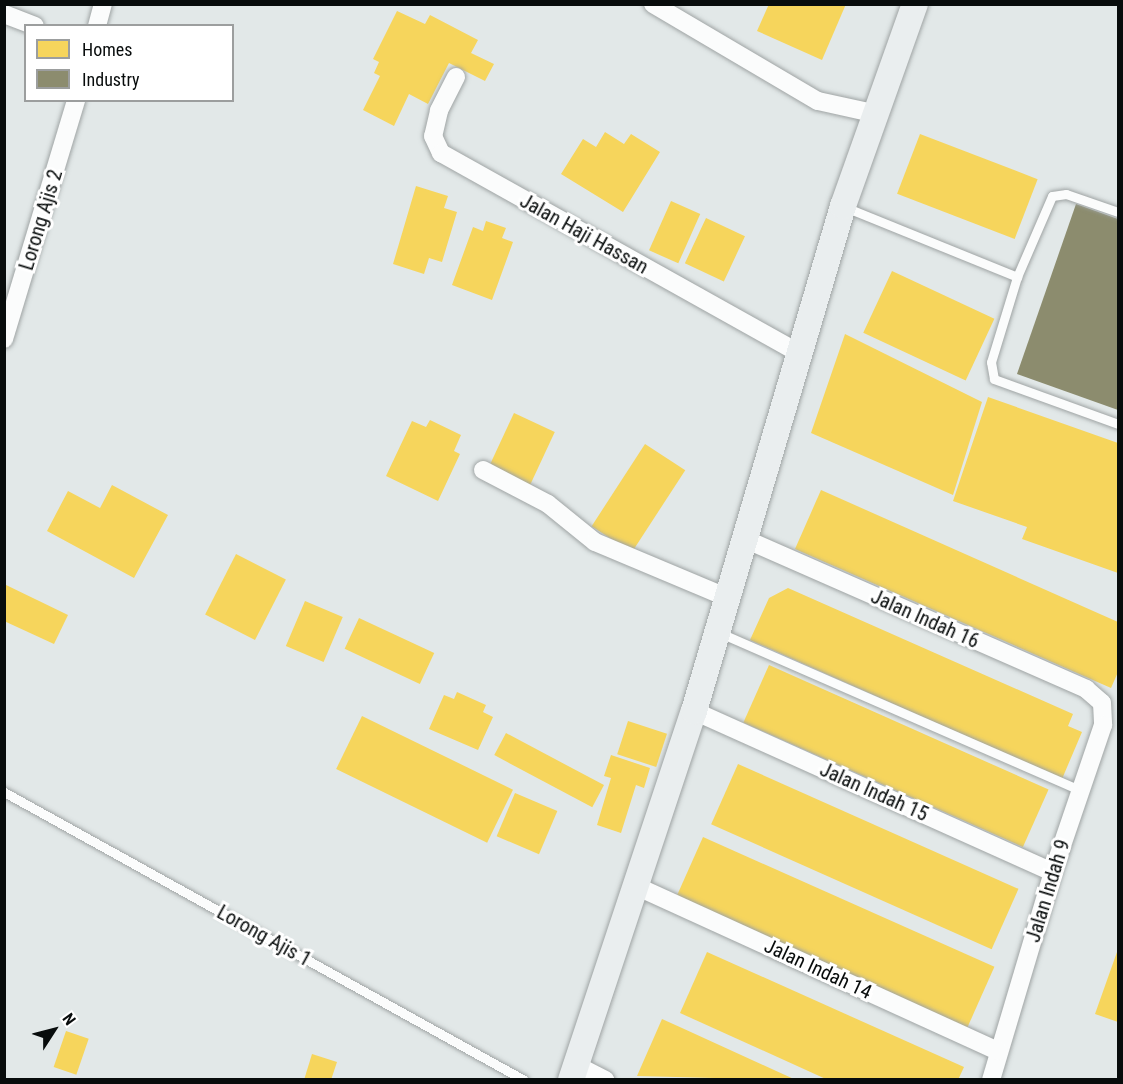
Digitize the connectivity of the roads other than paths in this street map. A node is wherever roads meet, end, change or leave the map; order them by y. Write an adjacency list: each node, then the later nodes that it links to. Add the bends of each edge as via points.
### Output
1 (103, 4): 6 (street)
2 (653, 4): 9 (street, via 818,101)
3 (915, 4): 9 (street)
4 (4, 14): 5 (street)
5 (29, 24)
6 (98, 24)
7 (456, 77): 14 (street, Jalan Haji Hassan, via 439,111 433,136 441,153)
8 (75, 102): 13 (street, Lorong Ajis 2)
9 (877, 114): 10 (street)
10 (843, 206): 12 (lane); 14 (street)
11 (1119, 212): 12 (lane, via 1066,194 1052,196)
12 (1017, 277): 15 (lane, via 992,362 994,379)
13 (4, 339)
14 (800, 354): 17 (street)
15 (1119, 424)
16 (483, 470): 18 (street, via 549,504 594,542)
17 (746, 539): 18 (street); 20 (street, Jalan Indah 16, via 1086,689)
18 (728, 598): 19 (street)
19 (718, 632): 21 (street); 22 (lane)
20 (1102, 703): 22 (street, Jalan Indah 9, via 1103,725)
21 (694, 711): 24 (street, Jalan Indah 15); 25 (street)
22 (1079, 790): 24 (street, Jalan Indah 9)
23 (4, 792): 28 (lane, Lorong Ajis 1)
24 (1053, 872): 26 (street, Jalan Indah 9)
25 (638, 887): 26 (street, Jalan Indah 14); 27 (street)
26 (998, 1051): 30 (street, Jalan Indah 9)
27 (573, 1072): 29 (street)
28 (524, 1080)
29 (605, 1080)
30 (991, 1080)

